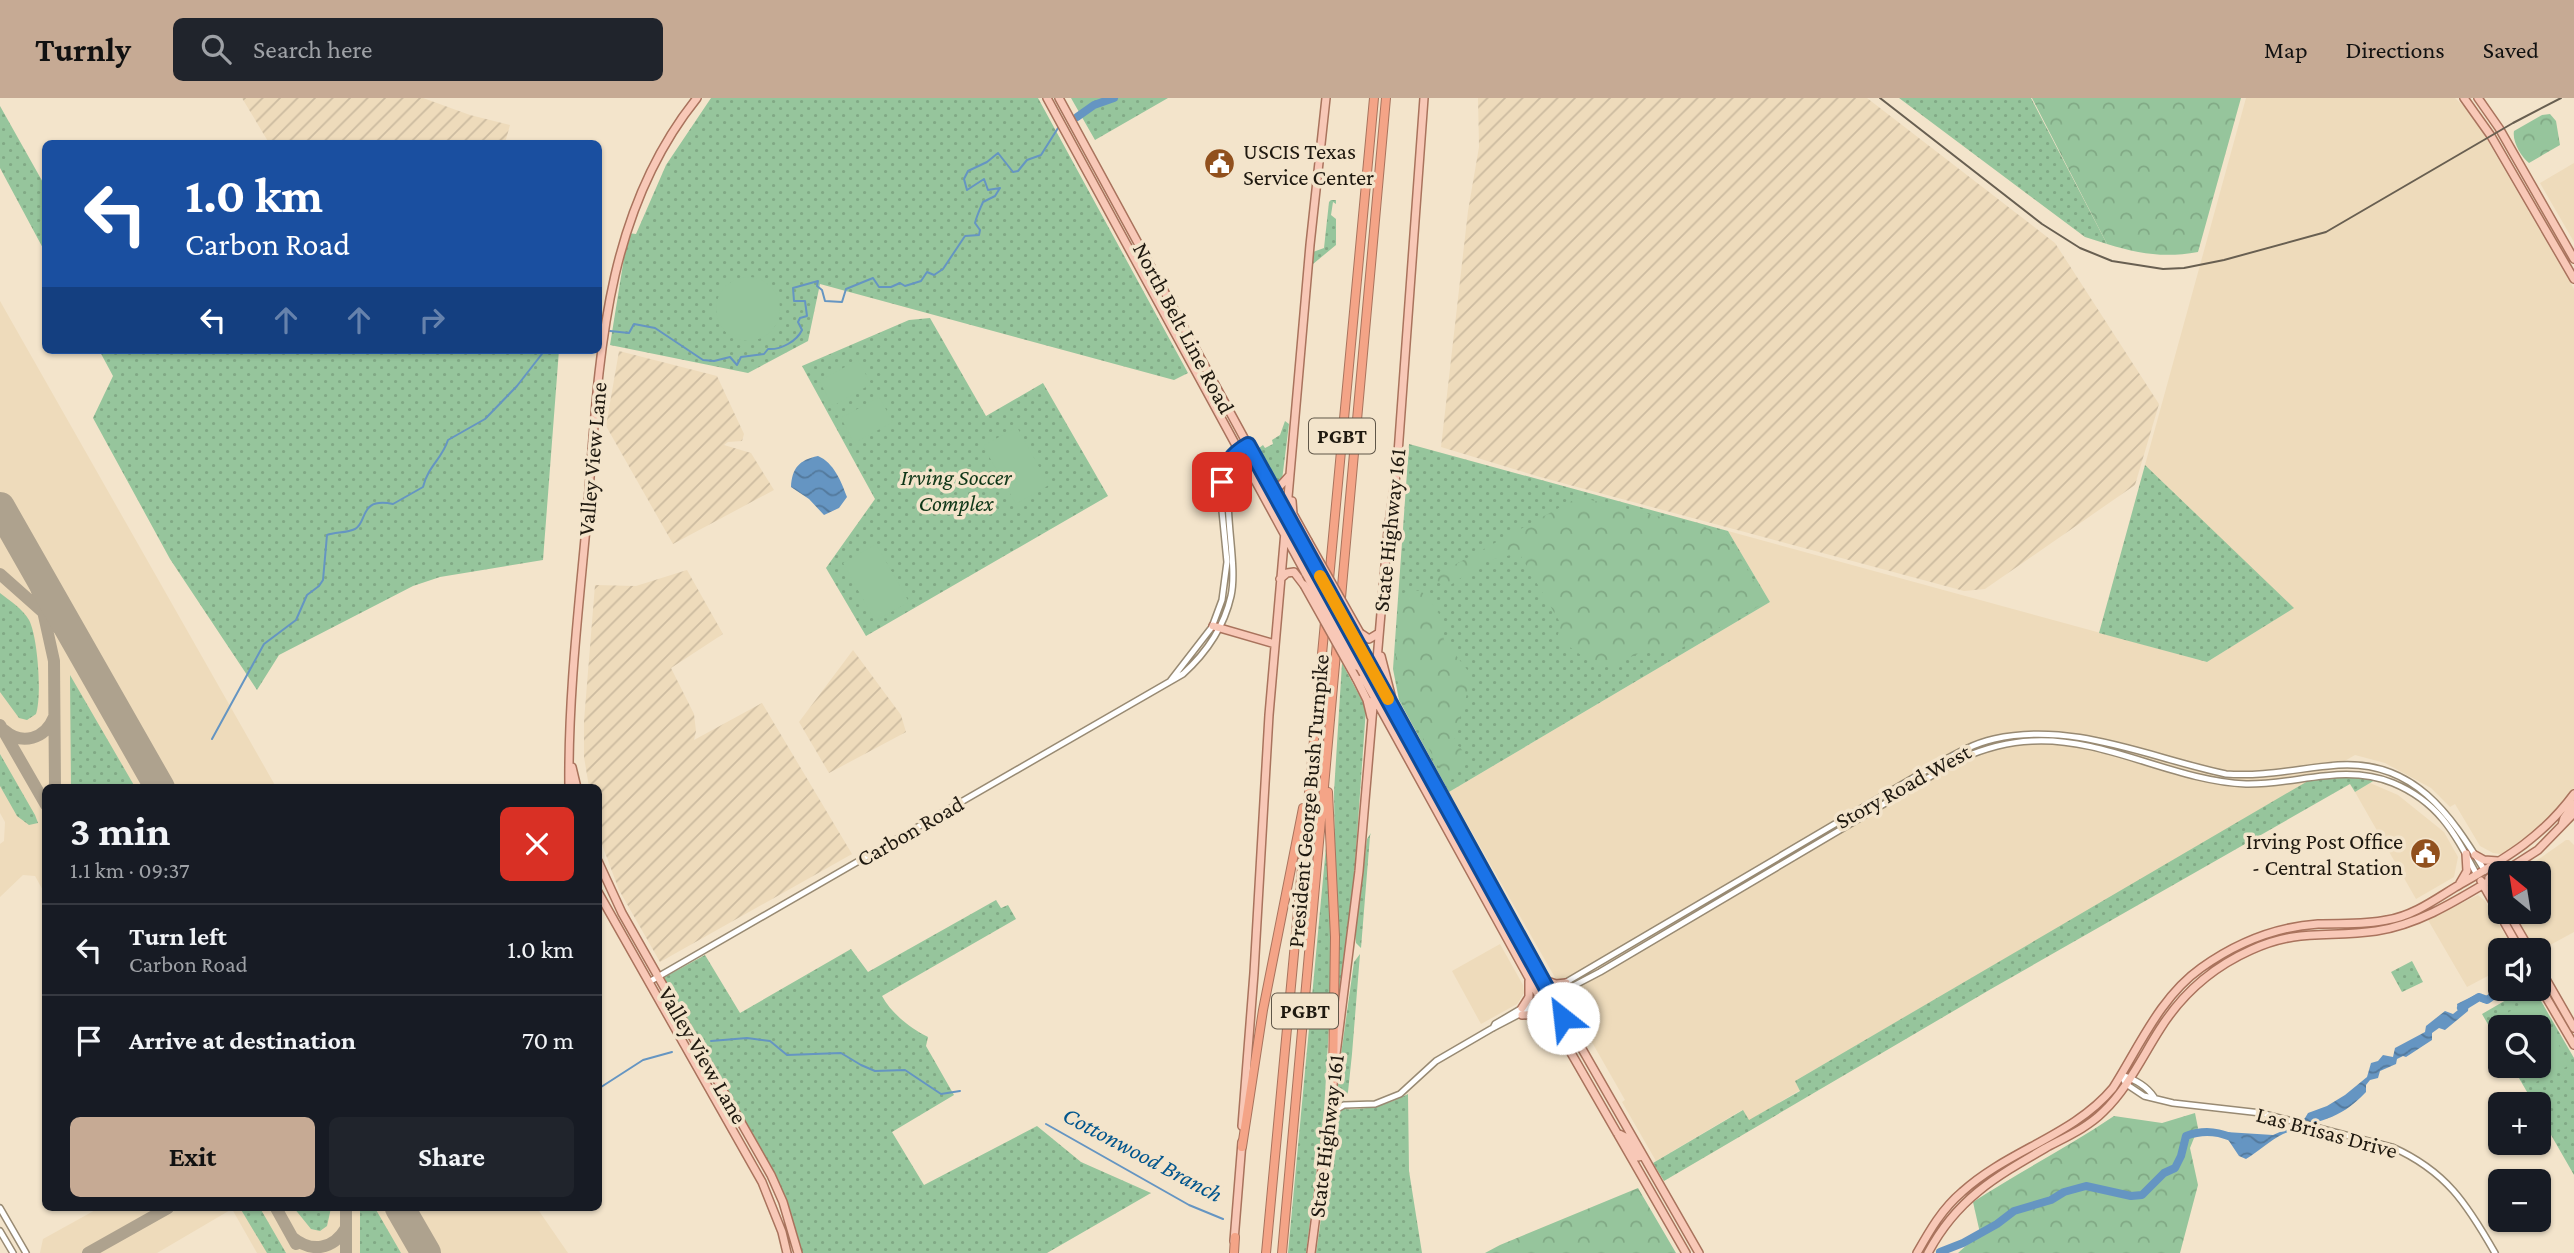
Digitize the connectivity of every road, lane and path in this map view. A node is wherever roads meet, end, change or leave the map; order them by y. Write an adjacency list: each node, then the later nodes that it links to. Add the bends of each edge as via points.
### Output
1 (697, 98): 33 (main road, Valley View Lane, via 648,176 613,275 591,469)
2 (1047, 98): 13 (main road, North Belt Line Road)
3 (1059, 98): 12 (main road, North Belt Line Road)
4 (1326, 98): 14 (main road)
5 (1374, 98): 37 (highway, President George Bush Turnpike / PGBT)
6 (1385, 98): 35 (highway, President George Bush Turnpike / PGBT)
7 (1424, 98): 25 (main road, State Highway 161, via 1397,467)
8 (2464, 98): 11 (main road)
9 (2478, 98): 10 (main road)
10 (2574, 259)
11 (2574, 279)
12 (1249, 449): 13 (street); 17 (main road, North Belt Line Road)
13 (1240, 454): 15 (main road, North Belt Line Road); 16 (street, Carbon Road); 22 (street, Carbon Road, via 1227,463 1222,482)
14 (1290, 476): 17 (main road, via 1280,486); 18 (main road)
15 (1253, 477): 16 (main road, via 1244,473); 20 (main road, North Belt Line Road)
16 (1231, 478): 21 (street, Carbon Road, via 1228,498)
17 (1269, 485): 19 (main road, North Belt Line Road)
18 (1288, 490): 19 (main road); 25 (main road, bridge, via 1293,514 1360,634 1369,639)
19 (1286, 516): 20 (main road); 28 (main road, North Belt Line Road, bridge)
20 (1284, 535): 23 (main road); 29 (main road, North Belt Line Road, bridge)
21 (1233, 550): 22 (street); 24 (street, Carbon Road, via 1231,595)
22 (1226, 551): 24 (street, Carbon Road)
23 (1280, 579): 26 (main road); 32 (main road, bridge, via 1294,572 1304,585 1367,700)
24 (1216, 627): 26 (main road); 65 (street, Carbon Road, via 1183,674)
25 (1379, 634): 27 (main road, State Highway 161)
26 (1275, 643): 85 (main road)
27 (1378, 643): 28 (main road, State Highway 161); 30 (main road)
28 (1376, 678): 29 (main road, State Highway 161); 30 (main road, North Belt Line Road)
29 (1375, 699): 31 (main road, North Belt Line Road); 32 (main road, State Highway 161)
30 (1397, 716): 41 (main road, North Belt Line Road)
31 (1389, 724): 32 (main road); 45 (main road, North Belt Line Road)
32 (1372, 726): 79 (main road, State Highway 161)
33 (569, 757): 39 (main road, Valley View Lane); 40 (main road, Valley View Lane)
34 (2338, 765): 36 (street); 38 (street, Story Road West, via 2249,776 2227,774 2065,734 2033,734 1991,740 1963,750); 44 (street, Story Road West, via 2392,774)
35 (1326, 768): 79 (highway, via 1335,937); 100 (highway, President George Bush Turnpike / PGBT)
36 (2338, 773): 38 (street, Story Road West, via 2248,784 2223,782 2069,743 2032,741 1994,746); 44 (street, Story Road West, via 2375,777)
37 (1310, 774): 85 (highway, via 1265,999); 99 (highway, President George Bush Turnpike / PGBT)
38 (1923, 776): 43 (street, Story Road West); 46 (street, Story Road West)
39 (569, 784)
40 (576, 784)
41 (1440, 793): 45 (main road); 66 (main road, North Belt Line Road)
42 (2574, 794): 52 (main road, via 2547,827)
43 (1881, 797): 46 (street); 68 (street, Story Road West)
44 (2427, 798): 50 (street, Story Road West); 51 (street, Story Road West, via 2449,815)
45 (1430, 799): 64 (main road, North Belt Line Road)
46 (1887, 801): 68 (street, Story Road West)
47 (2574, 804): 49 (main road)
48 (2574, 813): 49 (main road)
49 (2563, 826): 53 (main road)
50 (2466, 854): 55 (street, Story Road West); 57 (main road, via 2467,871)
51 (2475, 855): 52 (main road, via 2485,861); 55 (street, Story Road West)
52 (2506, 859): 55 (main road)
53 (2521, 861)
54 (602, 870): 65 (main road, Valley View Lane)
55 (2481, 873): 56 (main road); 57 (main road)
56 (2487, 882): 60 (main road); 61 (main road, via 2398,927)
57 (2456, 887): 59 (main road, via 2390,920)
58 (602, 899): 67 (main road, Valley View Lane)
59 (2315, 924): 61 (main road); 78 (main road, via 2257,937 2199,969 2161,1010)
60 (2511, 925): 62 (main road); 63 (main road)
61 (2284, 938): 80 (main road, via 2231,959 2193,987 2159,1029)
62 (2516, 938)
63 (2521, 938)
64 (1526, 974): 71 (main road, North Belt Line Road); 73 (main road, via 1529,997)
65 (659, 976): 67 (street, Carbon Road); 97 (main road, Valley View Lane, via 771,1175)
66 (1542, 978): 68 (main road); 70 (main road, North Belt Line Road)
67 (649, 982): 96 (main road, Valley View Lane, via 762,1182)
68 (1568, 986): 70 (street, Story Road West); 74 (main road)
69 (2551, 987): 76 (main road)
70 (1551, 996): 71 (street, Story Road West); 74 (main road, North Belt Line Road)
71 (1542, 1001): 73 (street, Story Road West); 75 (main road, North Belt Line Road)
72 (2548, 1001): 77 (main road)
73 (1522, 1012): 75 (main road); 82 (street, Story Road West, via 1436,1061 1392,1098)
74 (1563, 1018): 86 (main road, North Belt Line Road)
75 (1552, 1020): 83 (main road, North Belt Line Road)
76 (2574, 1028)
77 (2574, 1045)
78 (2121, 1076): 80 (street); 88 (main road, via 2093,1110 1969,1185)
79 (1333, 1079): 81 (main road, State Highway 161)
80 (2129, 1081): 90 (main road, via 2101,1114 2082,1128 1972,1195); 106 (street, Las Brisas Drive, via 2144,1096 2261,1113 2392,1147 2431,1167 2461,1197)
81 (1332, 1095): 82 (street); 84 (main road, State Highway 161)
82 (1344, 1105): 84 (street, via 1333,1114)
83 (1616, 1133): 86 (main road); 102 (main road, North Belt Line Road)
84 (1326, 1145): 101 (main road, State Highway 161)
85 (1242, 1147): 92 (main road)
86 (1642, 1156): 103 (main road, North Belt Line Road)
87 (0, 1208): 95 (street)
88 (1932, 1226): 90 (main road); 91 (main road)
89 (0, 1231): 94 (street)
90 (1940, 1232): 93 (main road)
91 (1927, 1236): 93 (main road); 104 (main road)
92 (1235, 1237): 98 (highway)
93 (1935, 1241): 105 (main road)
94 (13, 1253)
95 (26, 1253)
96 (787, 1253)
97 (797, 1253)
98 (1233, 1253)
99 (1266, 1253)
100 (1283, 1253)
101 (1311, 1253)
102 (1686, 1253)
103 (1699, 1253)
104 (1917, 1253)
105 (1928, 1253)
106 (2495, 1253)

